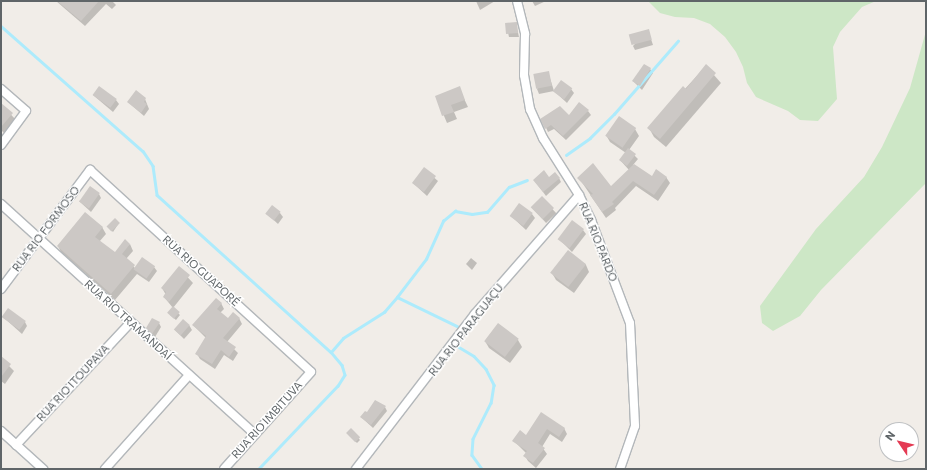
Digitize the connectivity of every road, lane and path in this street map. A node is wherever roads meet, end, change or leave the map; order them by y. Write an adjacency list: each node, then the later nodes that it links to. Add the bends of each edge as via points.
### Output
1 (517, 1): 5 (street, RUA RIO PARDO, via 525,34 524,75 530,109 543,138)
2 (1, 89): 3 (street, via 26,111)
3 (1, 145)
4 (90, 170): 7 (street, RUA RIO FORMOSO); 10 (street, RUA RIO GUAPORÉ)
5 (579, 195): 18 (street, RUA RIO PARAGUAÇU, via 476,314); 19 (street, RUA RIO PARDO, via 630,323 635,426)
6 (1, 204): 7 (street, RUA RIO TRAMANDAÍ)
7 (38, 239): 8 (street, RUA RIO FORMOSO); 9 (street, RUA RIO TRAMANDAÍ)
8 (1, 289)
9 (131, 322): 11 (street, RUA RIO TRAMANDAÍ); 14 (street, RUA RIO ITOUPAVA)
10 (312, 372): 13 (street, RUA RIO IMBITUVA)
11 (189, 375): 13 (street, RUA RIO TRAMANDAÍ); 16 (street)
12 (1, 431): 14 (street)
13 (255, 434): 17 (street, RUA RIO IMBITUVA)
14 (16, 445): 15 (street)
15 (43, 469)
16 (105, 469)
17 (224, 469)
18 (356, 469)
19 (620, 469)

